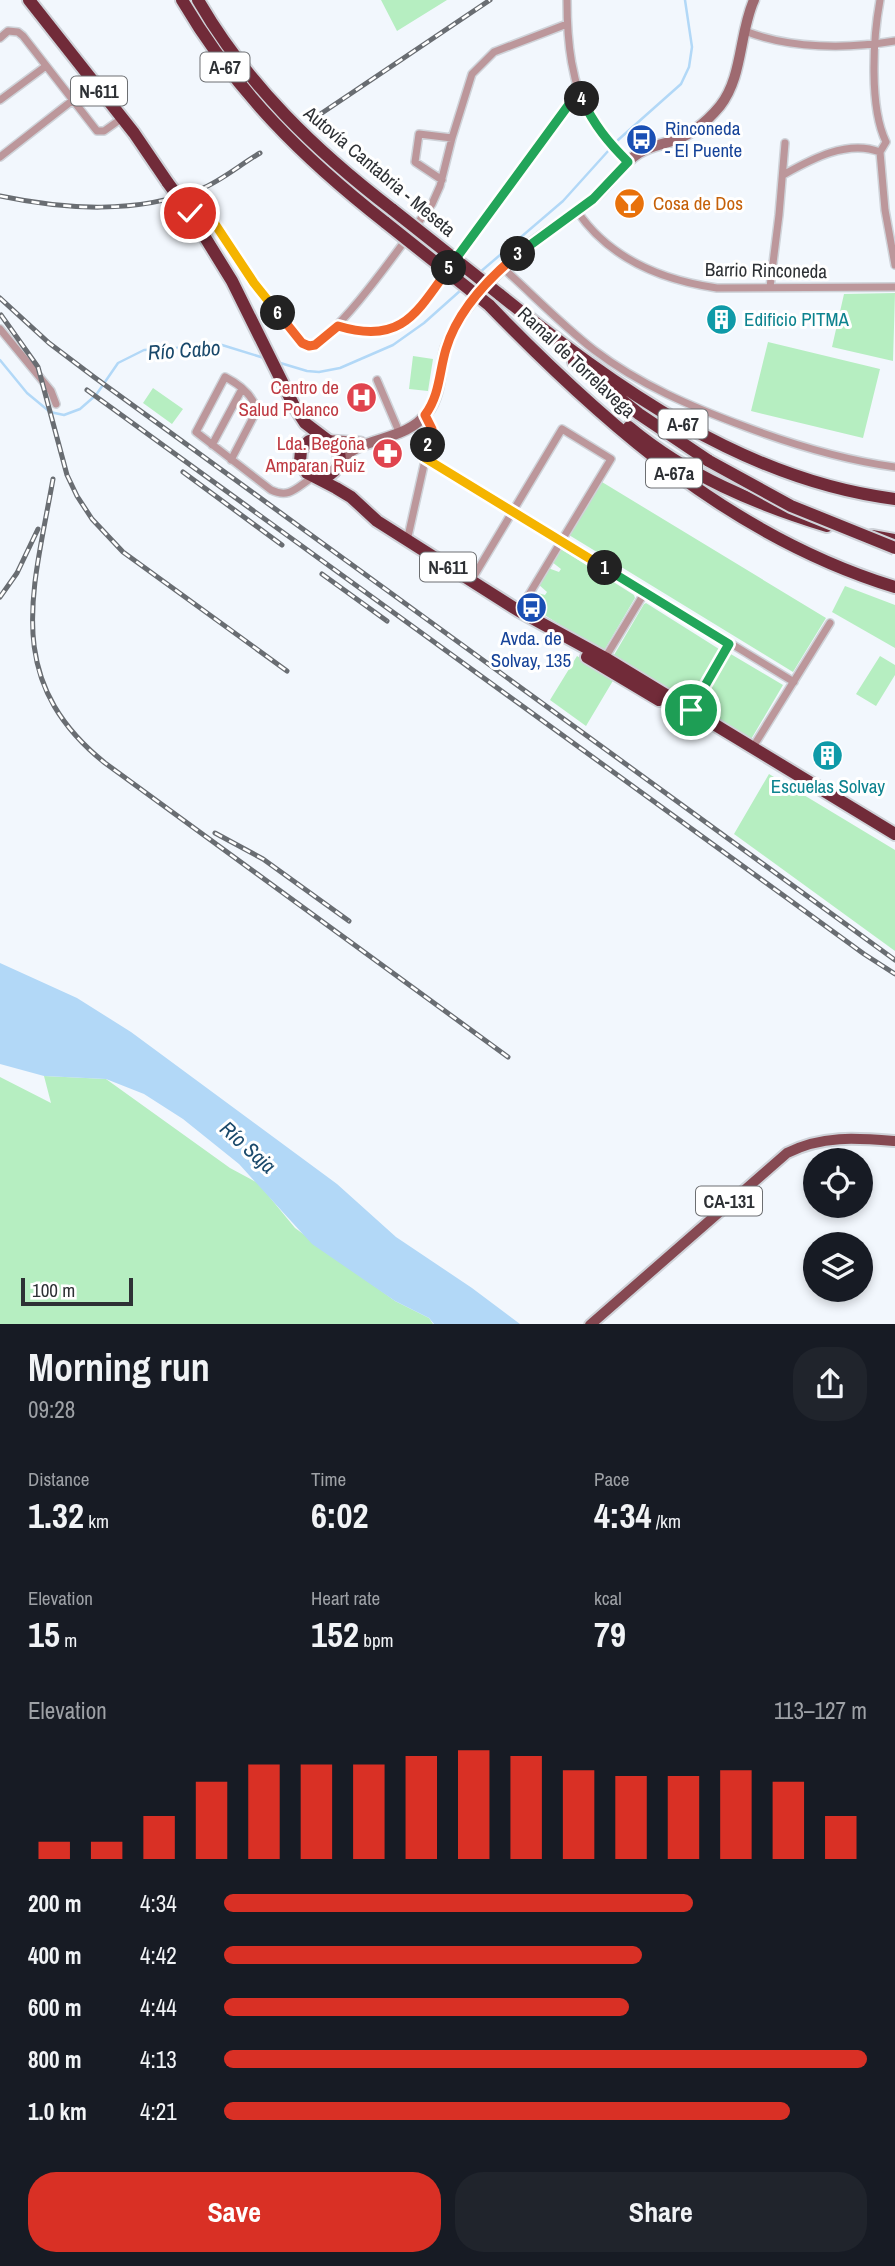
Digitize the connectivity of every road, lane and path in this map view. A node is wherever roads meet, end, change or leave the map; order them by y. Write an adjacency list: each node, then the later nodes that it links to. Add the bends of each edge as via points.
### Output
1 (29, 0): 16 (highway, N-611)
2 (182, 0): 33 (highway, Autovía Cantabria - Meseta / A-67, bridge, via 225,67 313,163)
3 (198, 0): 32 (highway, Autovía Cantabria - Meseta / A-67, bridge, via 234,55 282,113 331,161)
4 (566, 0): 7 (street)
5 (754, 0): 8 (street)
6 (880, 0): 11 (street)
7 (567, 23): 13 (street); 17 (street, via 494,52 479,65)
8 (745, 31): 11 (street, via 796,43); 23 (street, via 728,95 712,115 693,132 641,151)
9 (0, 38): 12 (street, via 8,31 18,32)
10 (895, 41): 11 (street)
11 (875, 45): 18 (street, via 876,107)
12 (46, 66): 14 (street); 15 (street)
13 (580, 95): 23 (street, via 592,121); 34 (street, via 423,305 382,332)
14 (0, 100)
15 (73, 100): 16 (street, via 101,132); 22 (street)
16 (121, 118): 27 (highway, N-611, bridge)
17 (452, 138): 25 (street); 25 (street, via 419,134 415,162)
18 (886, 142): 19 (street); 21 (street)
19 (895, 142)
20 (785, 143): 24 (street)
21 (880, 152): 24 (street, via 832,152); 28 (street)
22 (0, 157)
23 (628, 162): 26 (street)
24 (783, 175): 31 (street)
25 (442, 180): 34 (street, via 432,204)
26 (577, 211): 29 (street, via 531,242); 31 (street, Barrio Rinconeda, via 613,249 661,274 717,288)
27 (190, 213): 34 (street, via 213,221 302,343 315,345); 39 (highway, N-611, via 220,260)
28 (895, 265)
29 (503, 268): 40 (street, via 453,330 436,398); 49 (street, via 594,349 653,387 775,438)
30 (895, 286): 31 (street, Barrio Rinconeda)
31 (770, 287)
32 (499, 294): 52 (highway, A-67, via 600,372 712,440 810,479); 57 (highway, Ramal de Torrelavega / A-67a, bridge, via 612,394 709,461 790,506)
33 (489, 305): 54 (highway, A-67, via 625,424 687,468 773,509); 59 (highway, Ramal de Torrelavega / A-67a, via 595,407 683,481 772,536)
34 (338, 326)
35 (0, 328): 38 (street, via 51,391)
36 (377, 380): 41 (street)
37 (242, 388): 44 (street); 44 (street, via 225,377 196,432); 47 (street, via 257,410)
38 (56, 404)
39 (294, 406): 42 (highway, N-611, via 305,423); 45 (highway, N-611)
40 (425, 415): 41 (street); 46 (street, via 432,429)
41 (400, 434): 43 (street)
42 (326, 439): 43 (street); 45 (highway); 48 (highway, N-611, via 338,448)
43 (372, 442): 48 (street, via 356,447)
44 (212, 445): 47 (street)
45 (304, 445): 50 (highway, N-611, via 300,456)
46 (425, 458): 53 (street); 55 (street)
47 (231, 460): 50 (street, via 271,490 284,494)
48 (339, 464): 50 (highway, via 327,477); 51 (highway, N-611)
49 (895, 467)
50 (312, 474): 51 (highway, N-611)
51 (351, 497): 55 (highway, N-611, via 377,522)
52 (895, 499)
53 (513, 511): 56 (street); 56 (street, via 562,429 611,459); 58 (street)
54 (895, 540)
55 (407, 541): 58 (highway, N-611)
56 (561, 541): 60 (street); 61 (street)
57 (895, 548)
58 (471, 581): 61 (highway, N-611)
59 (895, 587)
60 (645, 592): 64 (street); 65 (street)
61 (519, 611): 63 (highway, N-611)
62 (830, 623): 66 (street)
63 (551, 630): 65 (highway, N-611); 70 (highway, N-611, via 618,677)
64 (729, 644): 66 (street); 67 (street)
65 (605, 658): 67 (highway, N-611)
66 (794, 682): 68 (street)
67 (691, 710): 68 (highway, N-611)
68 (753, 747): 69 (highway, N-611)
69 (895, 834)
70 (895, 844)
71 (895, 1141): 72 (main road, CA-131, via 830,1139 787,1153)
72 (591, 1324)

